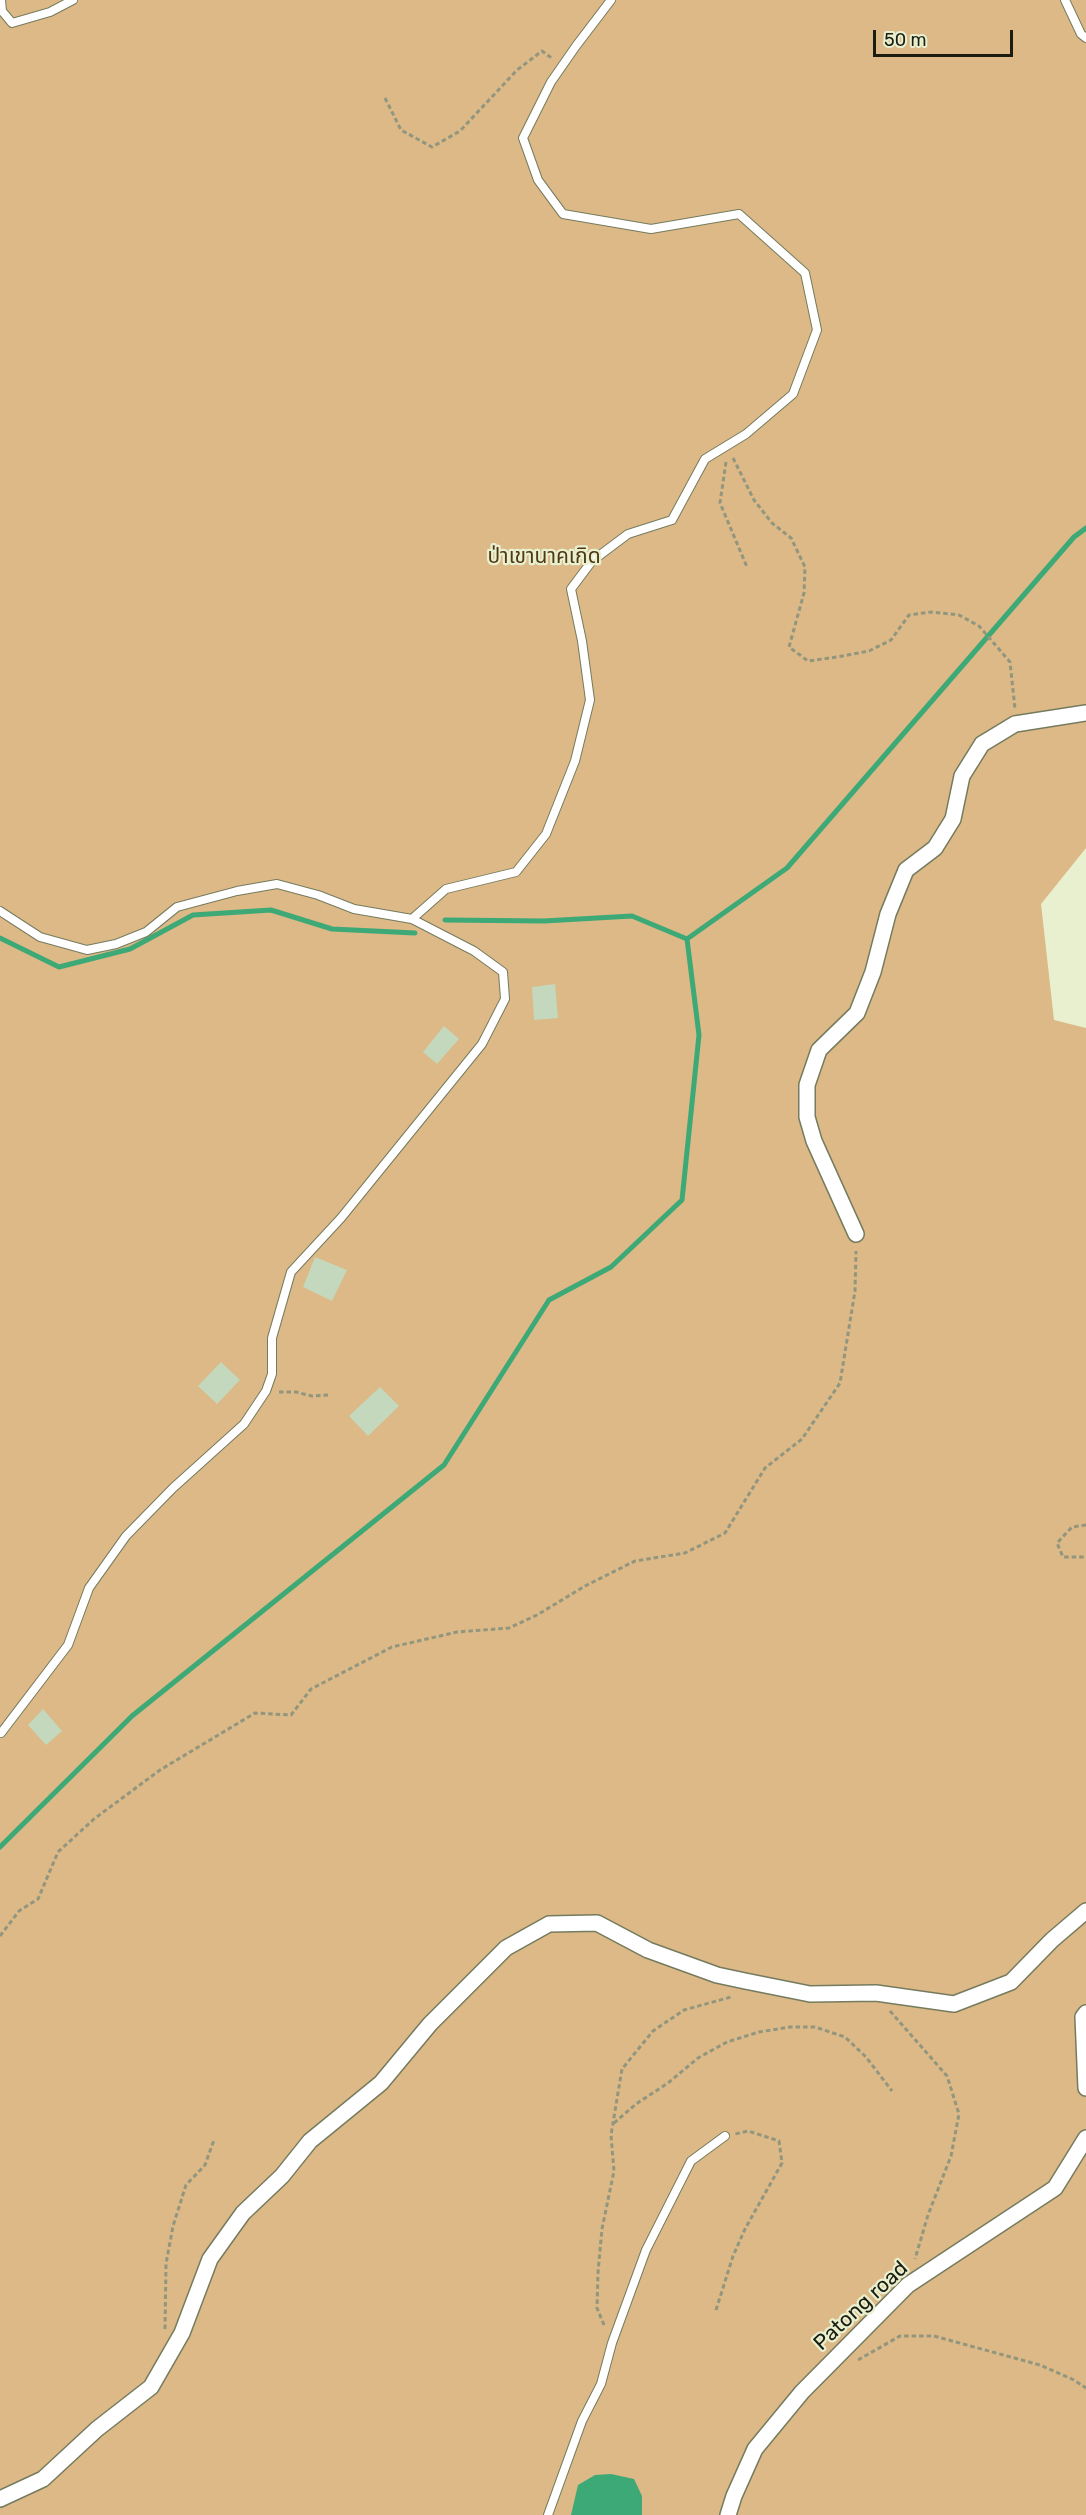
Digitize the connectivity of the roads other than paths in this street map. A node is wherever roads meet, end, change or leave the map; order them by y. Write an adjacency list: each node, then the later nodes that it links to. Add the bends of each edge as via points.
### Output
1 (1, 0): 2 (lane, via 2,11 12,23 51,12)
2 (73, 0)
3 (611, 0): 8 (lane, via 562,65 523,138 538,180 563,213 651,229 740,213 805,273 817,330 793,394 746,434 705,459 672,520 628,534 592,561 571,589 590,700 575,761 546,834 516,872 446,889)
4 (1065, 0): 5 (lane)
5 (1086, 38)
6 (1086, 713): 9 (street, via 1015,724 982,744 962,776 953,819 935,848 906,870 857,1013 819,1050 807,1085 807,1117 814,1142)
7 (0, 911): 8 (lane, via 40,937 87,950 146,932 177,907 277,884 354,909)
8 (412, 919): 10 (lane, via 474,951 503,972 505,999 482,1044 341,1218 291,1272 272,1338 272,1374 266,1391 244,1424 126,1536 89,1588 68,1645)
9 (856, 1234)
10 (1, 1733)
11 (1086, 1911): 16 (street, via 1011,1982 954,2004 876,1993 810,1994 717,1975 648,1950 597,1923 549,1924 506,1948 430,2024 381,2083 310,2142 243,2213 210,2259 182,2333 151,2387 97,2429 43,2480)
12 (1086, 2013): 13 (street)
13 (1086, 2088)
14 (725, 2136): 17 (lane, via 691,2161 646,2250 601,2384 582,2421)
15 (1086, 2138): 18 (street, Patong road, via 1055,2188 908,2284 802,2392 755,2449)
16 (0, 2499)
17 (548, 2515)
18 (728, 2515)

